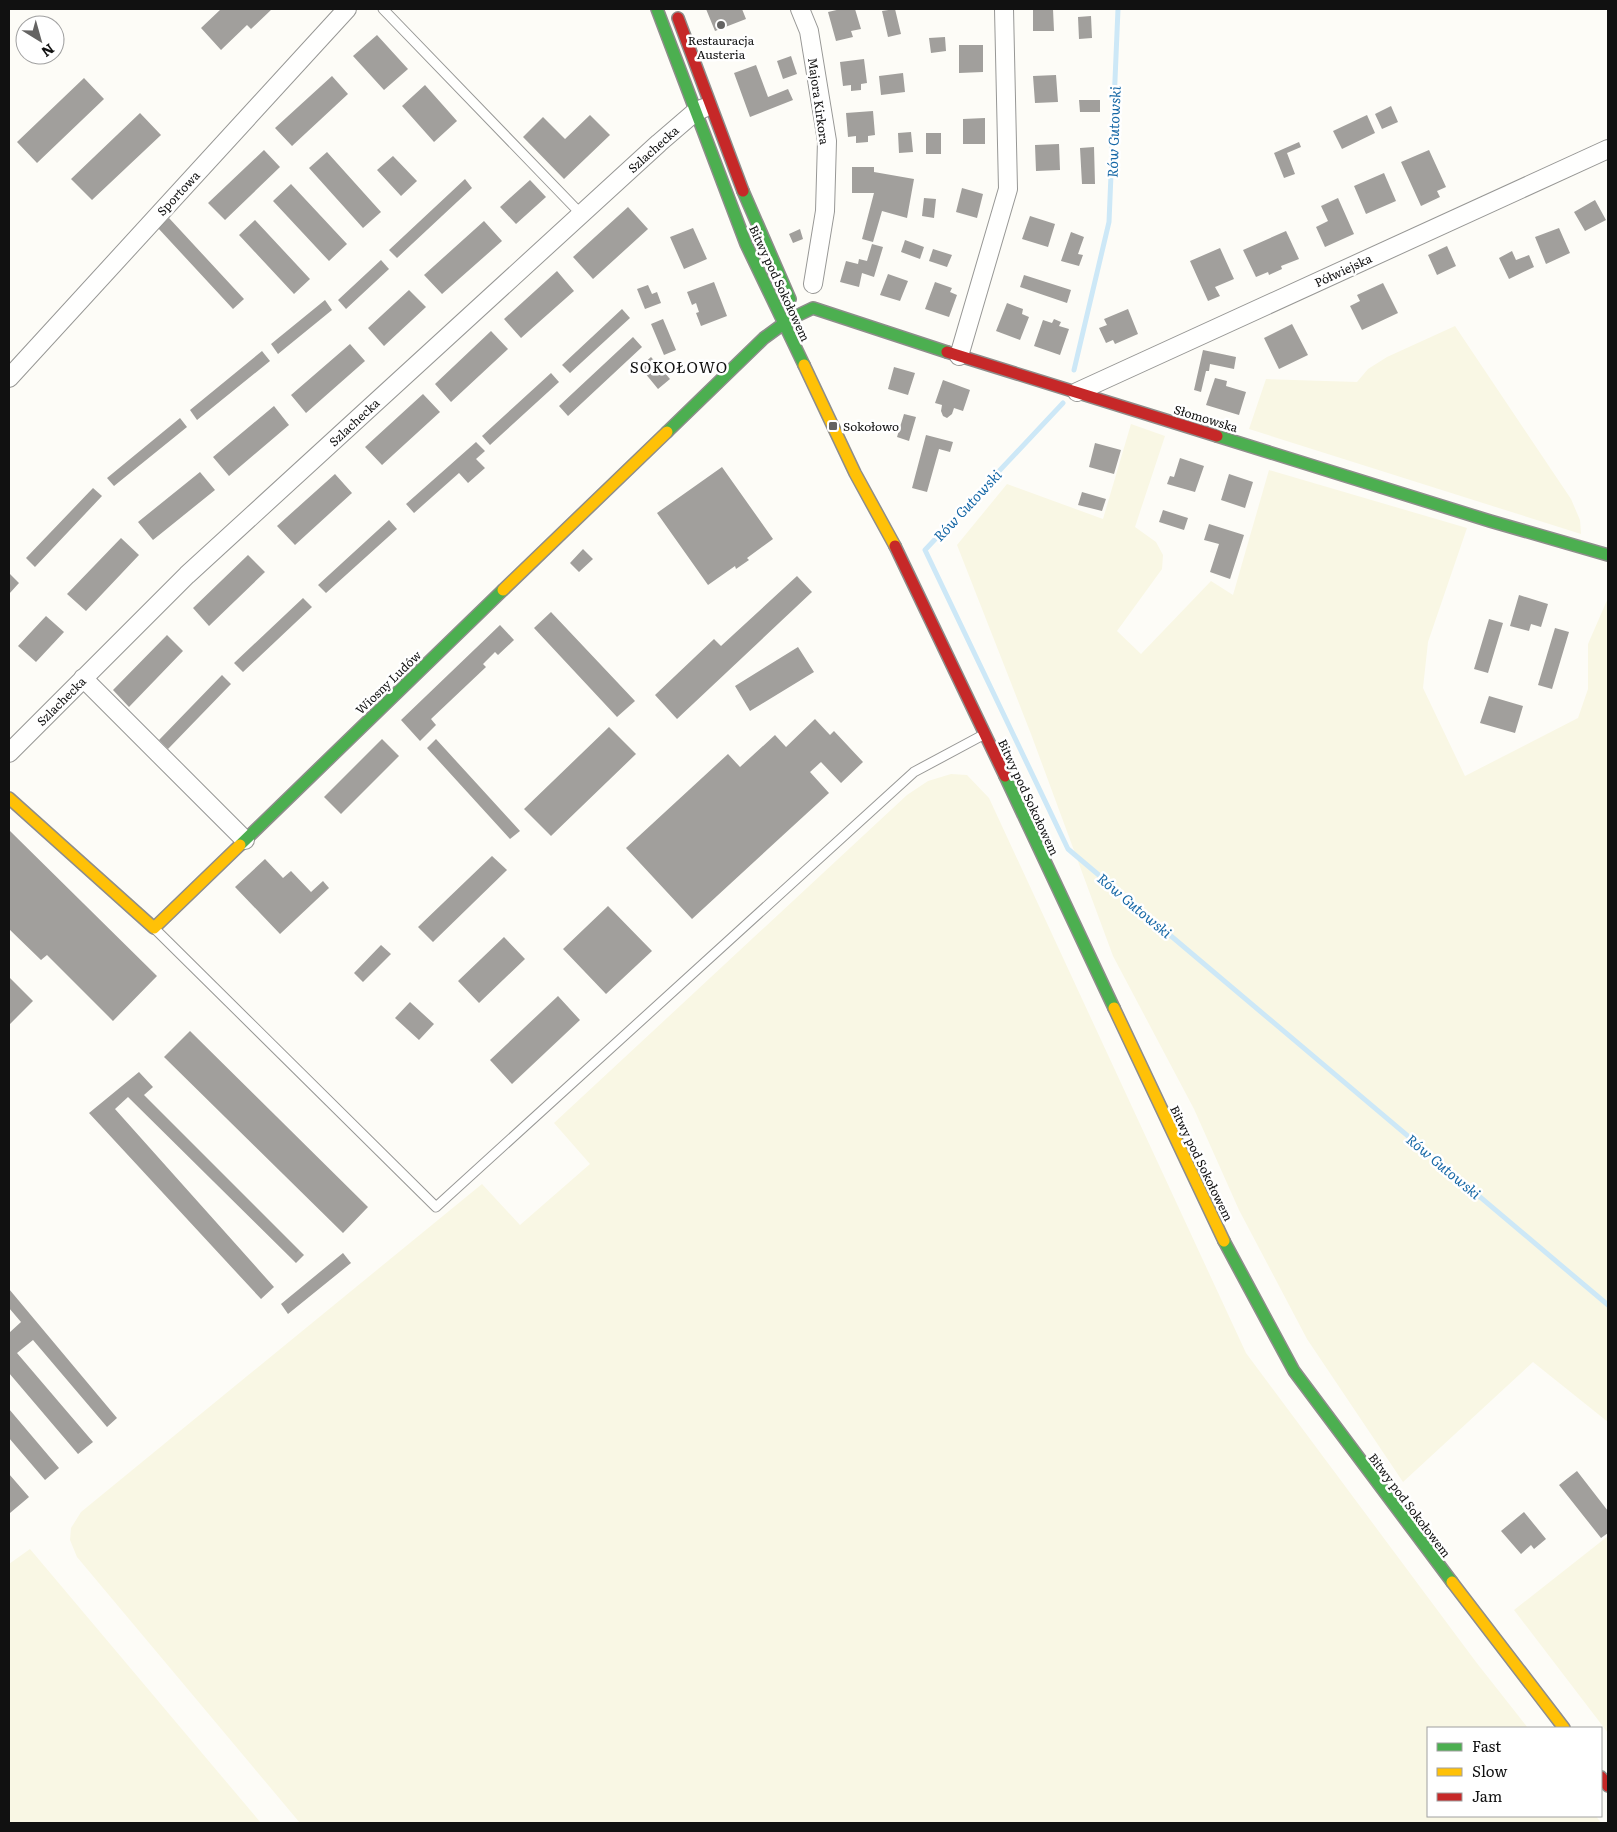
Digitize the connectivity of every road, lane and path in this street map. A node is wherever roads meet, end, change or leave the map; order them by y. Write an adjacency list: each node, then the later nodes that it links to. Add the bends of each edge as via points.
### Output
1 (347, 9): 14 (street, Sportowa)
2 (383, 9): 9 (lane)
3 (657, 9): 7 (street, Bitwy pod Sokołowem)
4 (675, 9): 7 (street, Bitwy pod Sokołowem)
5 (800, 9): 10 (street, Majora Kirkora, via 808,31 827,141 825,211)
6 (1004, 9): 13 (street, via 1008,189)
7 (703, 109): 9 (street, Szlachecka); 11 (street, Bitwy pod Sokołowem, via 750,205); 12 (street, Bitwy pod Sokołowem, via 746,244)
8 (1608, 148): 15 (street, Półwiejska)
9 (581, 214): 19 (street, Szlachecka, via 188,575)
10 (813, 284)
11 (799, 319): 12 (street, Wiosny Ludów); 13 (street, Słomowska, via 813,308)
12 (783, 322): 18 (street, Bitwy pod Sokołowem, via 855,473); 23 (street, Wiosny Ludów)
13 (959, 356): 15 (street, Słomowska)
14 (9, 378)
15 (1078, 392): 17 (street, Słomowska)
16 (880, 493): 18 (street, Bitwy pod Sokołowem)
17 (1608, 555)
18 (902, 558): 20 (street, Bitwy pod Sokołowem)
19 (84, 678): 21 (street, Szlachecka); 23 (street)
20 (985, 734): 24 (lane, via 914,772 436,1208); 25 (street, Bitwy pod Sokołowem, via 1236,1265 1294,1371 1370,1476)
21 (9, 753)
22 (9, 798): 24 (street)
23 (245, 840): 24 (street, Wiosny Ludów)
24 (154, 928)
25 (1563, 1727)

